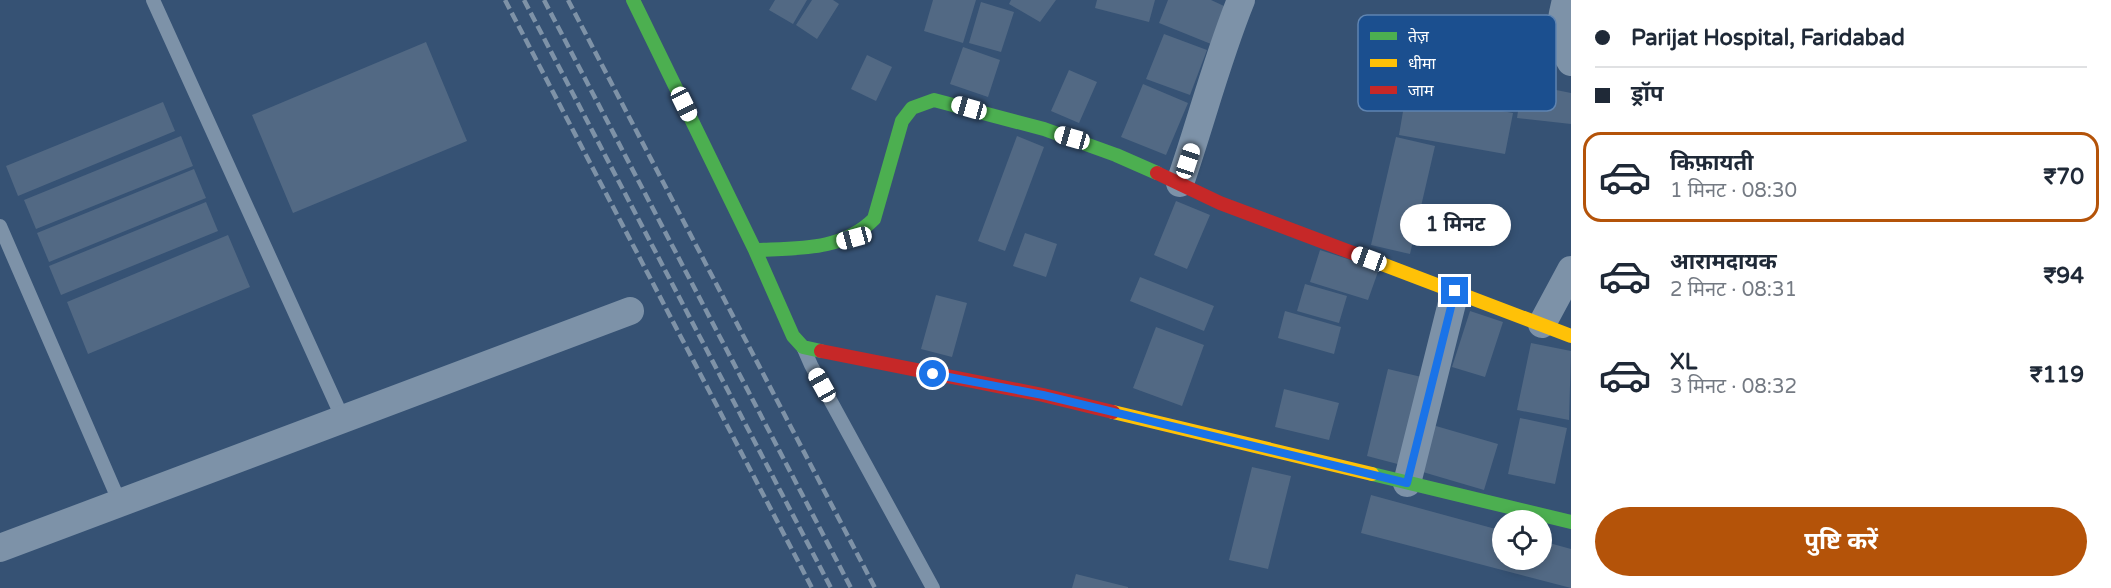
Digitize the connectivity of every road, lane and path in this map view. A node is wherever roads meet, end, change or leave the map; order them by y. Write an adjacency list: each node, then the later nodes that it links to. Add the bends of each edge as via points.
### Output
1 (153, 0): 15 (lane)
2 (633, 0): 8 (street)
3 (1241, 0): 6 (street)
4 (1566, 0): 5 (street, via 1559,34 1563,51)
5 (1571, 62)
6 (1180, 183): 8 (street, via 1072,138 934,100 917,104 905,114 874,219 866,230 854,238 828,245); 10 (street, via 1220,203)
7 (0, 226): 17 (lane)
8 (754, 250): 14 (street, via 793,336)
9 (1571, 270): 12 (street)
10 (1455, 291): 12 (street); 16 (street)
11 (630, 311): 15 (street)
12 (1542, 324): 13 (street)
13 (1571, 336)
14 (803, 347): 16 (street, via 1043,395); 20 (lane)
15 (343, 419): 17 (street)
16 (1407, 483): 18 (street)
17 (120, 503): 19 (street)
18 (1571, 522)
19 (0, 548)
20 (933, 588)

